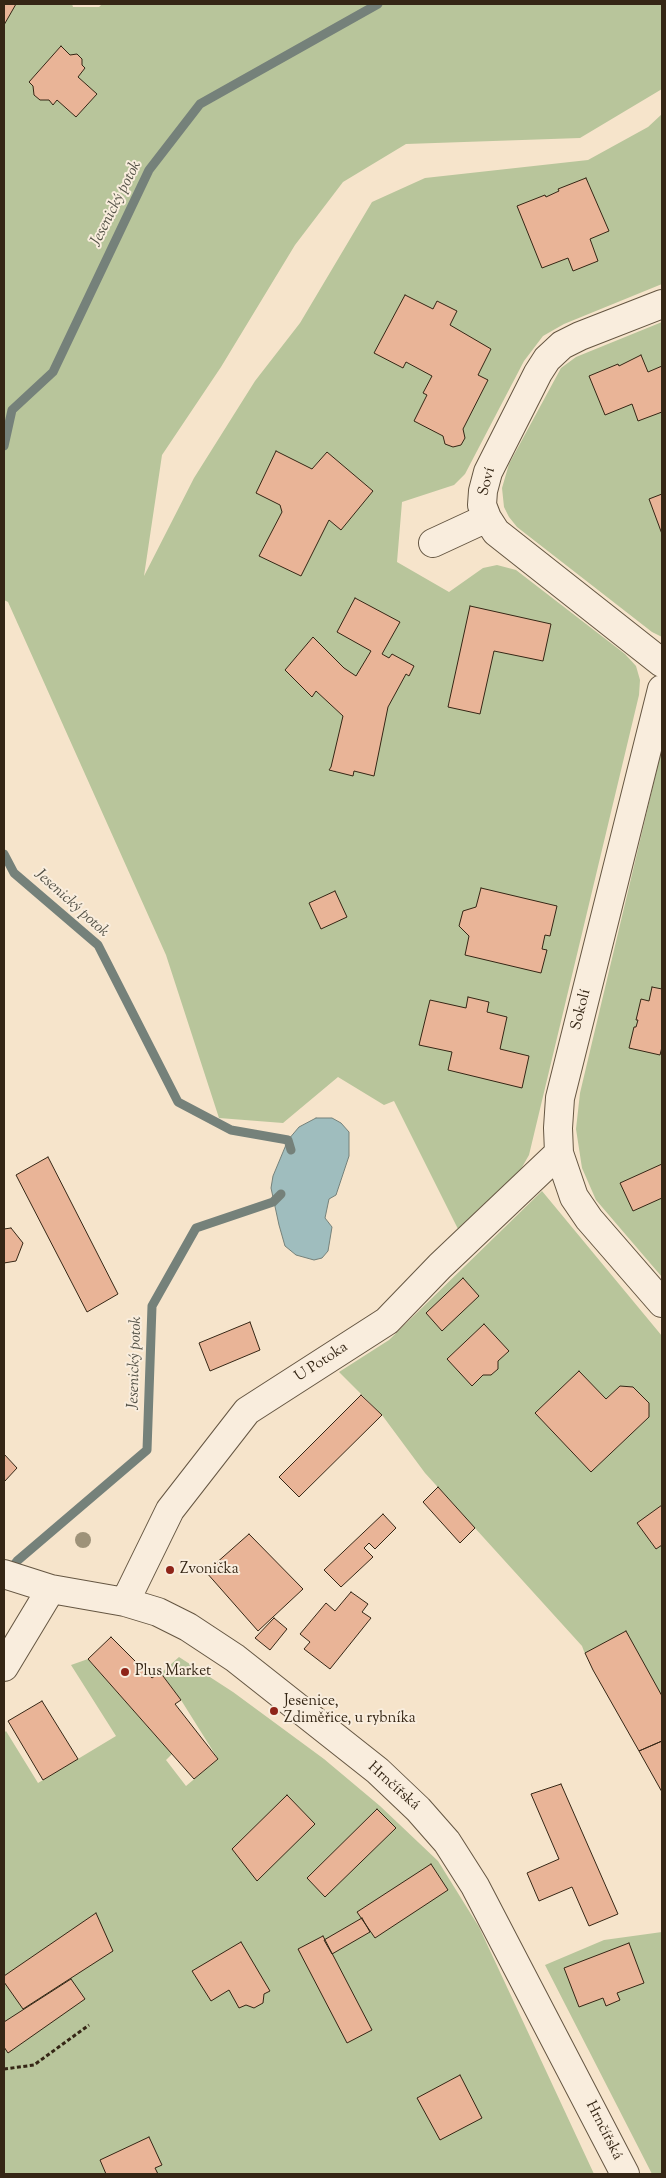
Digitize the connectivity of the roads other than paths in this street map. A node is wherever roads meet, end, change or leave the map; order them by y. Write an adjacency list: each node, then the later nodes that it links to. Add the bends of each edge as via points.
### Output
1 (662, 304): 2 (street, Soví, via 562,344 547,359 488,472 482,491)
2 (486, 518): 3 (street); 4 (street, Soví, via 510,544)
3 (432, 543)
4 (662, 663)
5 (662, 689): 6 (street, Sokolí, via 560,1098)
6 (558, 1153): 7 (street, Sokolí, via 574,1196 588,1219); 10 (street, U Potoka, via 386,1321 247,1411 170,1510)
7 (662, 1303)
8 (14, 1578): 9 (street, Hrnčířská)
9 (52, 1589): 10 (street, Hrnčířská); 11 (street)
10 (125, 1602): 12 (street, Hrnčířská, via 173,1619 236,1658 378,1771 447,1842 475,1886)
11 (4, 1667)
12 (625, 2174)

